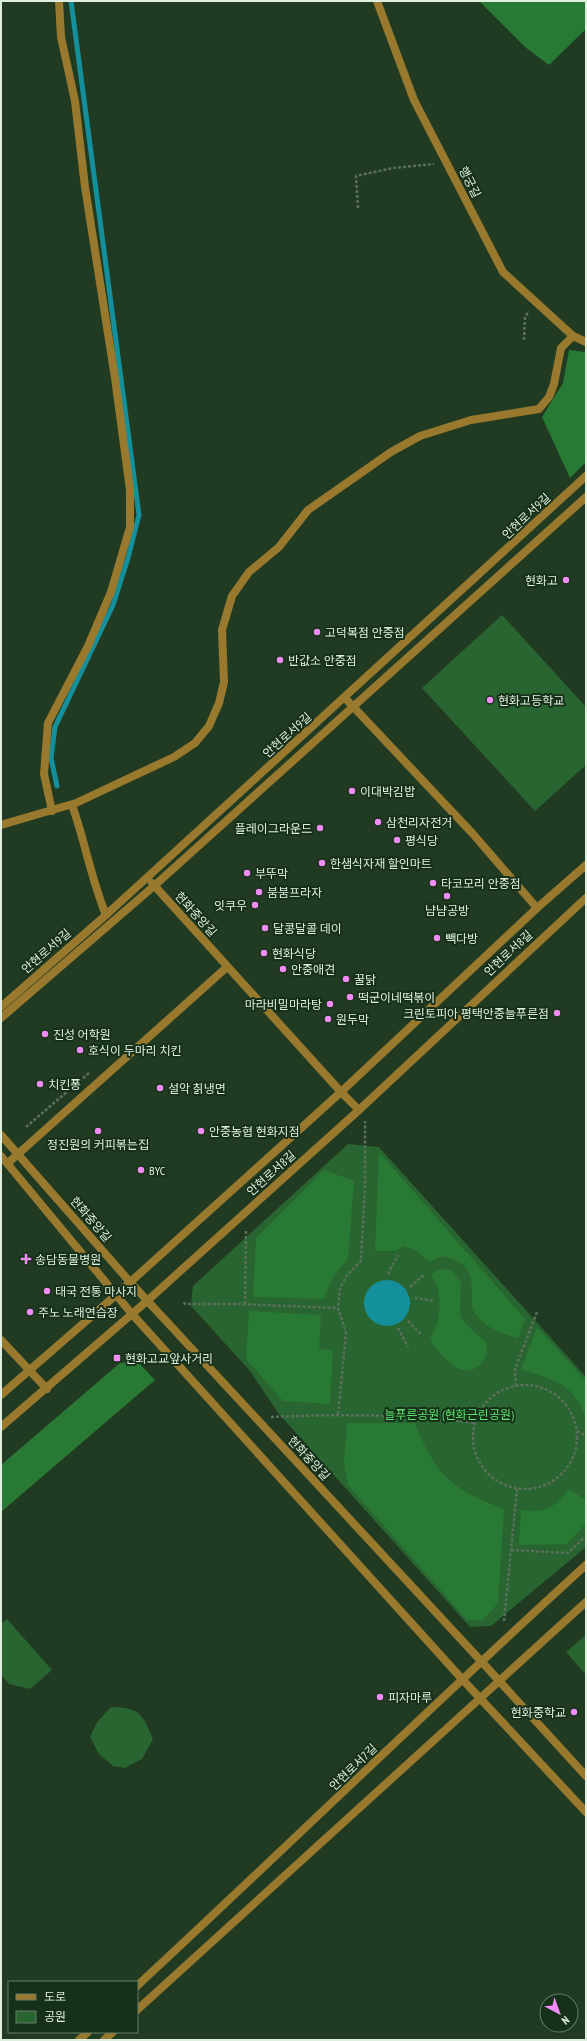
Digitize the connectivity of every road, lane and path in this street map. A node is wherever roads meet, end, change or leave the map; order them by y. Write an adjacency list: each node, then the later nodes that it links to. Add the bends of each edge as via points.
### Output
1 (59, 1): 14 (street, via 61,37 75,101 85,186 115,378 130,490 130,527 111,592 88,646 48,723 44,774)
2 (377, 1): 3 (street, 행궁길, via 414,100)
3 (447, 162): 4 (path, via 393,168 356,176); 5 (street, 행궁길, via 503,272)
4 (358, 208)
5 (534, 302): 6 (street, 행궁길); 7 (path, via 525,317)
6 (573, 336): 8 (street, 행궁길); 13 (street, via 561,348 554,384 539,409 471,420 420,436 392,452 308,510 279,547 249,572 232,596 222,630 224,682 220,703 209,726 185,752)
7 (524, 340)
8 (586, 342)
9 (586, 476): 11 (street, 안현로서9길)
10 (586, 498): 12 (street, 안현로서9길)
11 (345, 698): 12 (street); 17 (street, 안현로서9길)
12 (354, 706): 18 (street, 안현로서9길); 20 (street, via 473,834)
13 (72, 804): 14 (street); 21 (street, via 82,832 96,890)
14 (52, 811): 15 (street)
15 (1, 825)
16 (586, 865): 20 (street, 안현로서8길)
17 (147, 878): 18 (street, 현화중앙길); 21 (street, 안현로서9길)
18 (154, 886): 22 (street, 현화중앙길); 24 (street, 안현로서9길)
19 (586, 898): 27 (street, 안현로서8길)
20 (537, 908): 26 (street, 안현로서8길)
21 (106, 915): 23 (street, 안현로서9길)
22 (227, 967): 26 (street, 현화중앙길); 31 (street)
23 (1, 1008)
24 (1, 1018)
25 (92, 1070): 29 (path)
26 (341, 1092): 27 (street, 현화중앙길); 38 (street, 안현로서8길)
27 (359, 1110): 42 (street, 안현로서8길)
28 (364, 1119): 46 (path, via 365,1185 361,1261 347,1275 340,1288)
29 (26, 1127)
30 (1, 1135): 31 (street, 현화중앙길)
31 (18, 1154): 33 (street); 38 (street, 현화중앙길)
32 (1, 1156): 33 (street)
33 (8, 1164): 40 (street)
34 (246, 1231): 45 (path)
35 (398, 1255): 36 (path)
36 (388, 1274)
37 (425, 1274): 39 (path)
38 (130, 1282): 40 (street, 안현로서8길); 42 (street, 현화중앙길)
39 (410, 1287)
40 (116, 1295): 48 (street); 54 (street, 안현로서8길)
41 (415, 1298): 43 (path)
42 (147, 1301): 48 (street, 안현로서8길); 70 (street, 현화중앙길)
43 (434, 1301)
44 (184, 1302): 45 (path)
45 (245, 1304): 46 (path)
46 (338, 1308): 58 (path, via 346,1333)
47 (537, 1312): 55 (path, via 515,1369)
48 (132, 1314): 56 (street, 안현로서8길); 71 (street)
49 (408, 1321): 51 (path)
50 (398, 1328): 53 (path)
51 (422, 1335)
52 (1, 1340): 54 (street)
53 (408, 1347)
54 (30, 1371): 56 (street); 57 (street, 안현로서8길)
55 (516, 1386): 60 (path, via 493,1395 481,1408); 62 (path, via 538,1386 552,1392 569,1409)
56 (47, 1389): 61 (street, 안현로서8길)
57 (1, 1395)
58 (338, 1414): 59 (path); 60 (path, via 429,1417)
59 (271, 1417)
60 (474, 1424): 64 (path, via 472,1438 480,1466 490,1477 503,1485)
61 (1, 1427)
62 (577, 1431): 63 (path); 64 (path, via 576,1447 571,1462 561,1475 548,1484 533,1489)
63 (586, 1436)
64 (517, 1489): 66 (path)
65 (586, 1536): 66 (path, via 568,1553)
66 (511, 1550): 69 (path)
67 (586, 1565): 70 (street, 안현로서7길)
68 (586, 1602): 72 (street)
69 (504, 1621)
70 (481, 1661): 71 (street, 안현로서7길); 72 (street, 현화중앙길)
71 (462, 1679): 73 (street); 76 (street, 안현로서7길)
72 (500, 1681): 73 (street); 74 (street, 현화중앙길)
73 (480, 1698): 75 (street); 77 (street)
74 (586, 1776)
75 (586, 1812)
76 (138, 1985)
77 (138, 2009)
78 (87, 2033): 80 (street)
79 (112, 2033): 81 (street)
80 (79, 2040)
81 (104, 2040)

